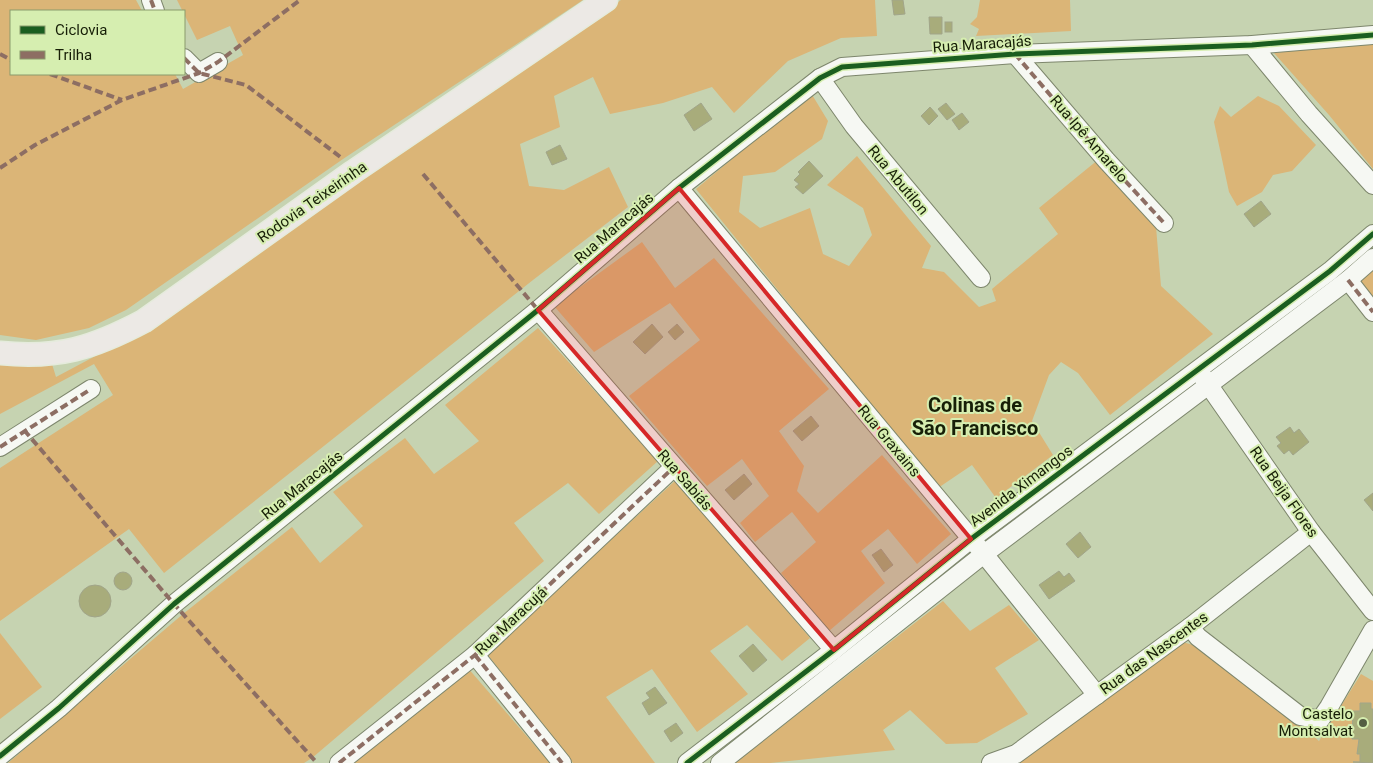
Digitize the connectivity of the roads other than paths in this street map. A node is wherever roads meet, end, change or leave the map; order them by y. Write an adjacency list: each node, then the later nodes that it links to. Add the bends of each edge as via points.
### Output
1 (606, 0): 17 (main road, Rodovia Teixeirinha, via 353,172 144,321 115,336 66,352 38,355)
2 (1373, 35): 3 (street, Rua Maracajás)
3 (1252, 45): 4 (street, Rua Maracajás); 8 (street)
4 (1015, 54): 7 (street, Rua Maracajás, via 842,67); 10 (street, Rua Ipê Amarelo)
5 (185, 59): 6 (street, via 199,73)
6 (218, 62)
7 (820, 78): 9 (street, Rua Maracajás); 13 (street, Rua Abutilon, via 854,126)
8 (1373, 185)
9 (679, 188): 15 (street, Rua Maracajás); 24 (street, Rua Graxains)
10 (1164, 223)
11 (1373, 234): 18 (street, Avenida Ximangos, via 1330,271)
12 (1373, 258): 14 (street)
13 (981, 278)
14 (1348, 280): 16 (street); 19 (street)
15 (538, 310): 22 (street, Rua Sabiás); 32 (street, Rua Maracajás, via 174,604 59,708)
16 (1373, 312)
17 (0, 353)
18 (1198, 370): 19 (street, Rua Beija Flores); 24 (street, Avenida Ximangos)
19 (1208, 385): 23 (street, Rua Beija Flores); 25 (street)
20 (91, 389): 21 (street)
21 (0, 447)
22 (674, 467): 29 (street, Rua Sabiás); 30 (street, Rua Maracujá)
23 (1311, 532): 26 (street, Rua Beija Flores); 27 (street, Rua das Nascentes)
24 (971, 539): 25 (street, Rua Graxains); 29 (street, Avenida Ximangos)
25 (984, 554): 31 (street, Rua Graxains); 36 (street)
26 (1373, 611)
27 (1190, 627): 28 (street, via 1198,637 1300,716 1320,720); 31 (street, Rua das Nascentes)
28 (1373, 630)
29 (834, 650): 35 (street, Avenida Ximangos)
30 (475, 655): 33 (street, Rua Maracujá); 34 (street)
31 (1097, 695): 37 (street, Rua das Nascentes, via 1016,754)
32 (0, 756)
33 (339, 763)
34 (562, 763)
35 (687, 763)
36 (720, 763)
37 (991, 763)

